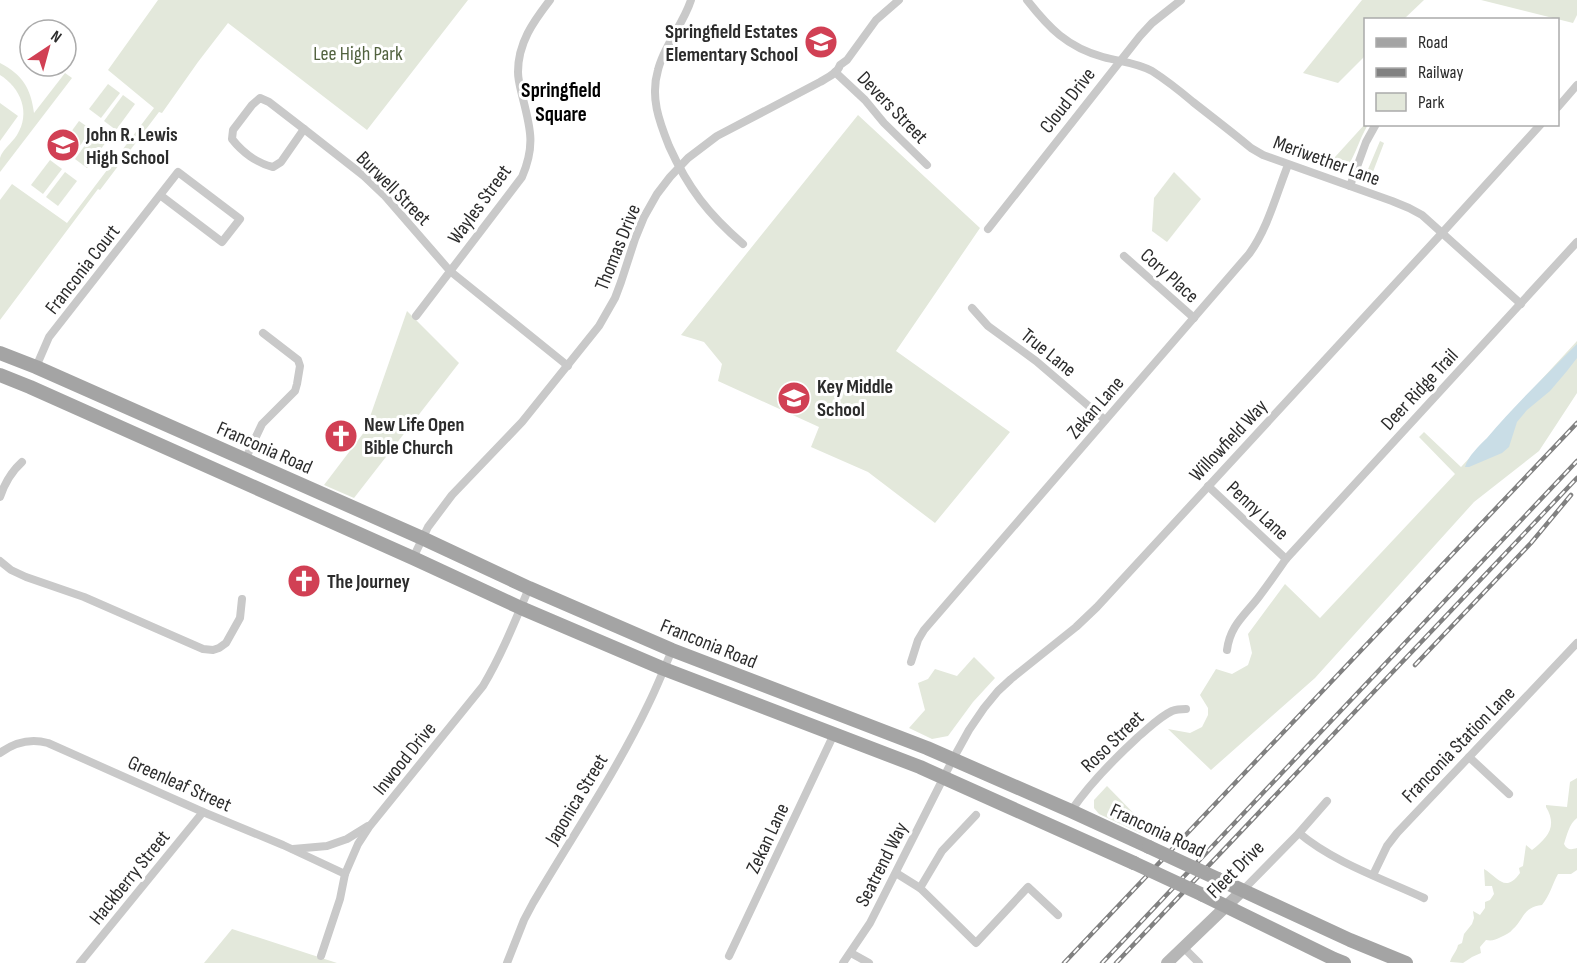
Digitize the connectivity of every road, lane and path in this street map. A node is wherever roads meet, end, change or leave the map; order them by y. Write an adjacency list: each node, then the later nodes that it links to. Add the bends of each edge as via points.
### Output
1 (550, 0): 23 (street, Wayles Street, via 528,31 519,60 520,87 531,134 528,164)
2 (691, 0): 15 (street, via 661,59 655,87 658,119)
3 (898, 0): 7 (street, Thomas Drive, via 876,20)
4 (1027, 0): 6 (street, Meriwether Lane, via 1061,37 1103,57)
5 (1181, 0): 6 (street, Cloud Drive, via 1152,23)
6 (1121, 60): 14 (street, Meriwether Lane, via 1137,63 1158,75 1251,148); 18 (street, Cloud Drive)
7 (835, 72): 13 (street, Devers Street); 15 (street, Thomas Drive, via 717,136)
8 (1577, 85): 9 (street)
9 (1559, 104)
10 (1375, 126): 16 (street)
11 (1539, 126): 19 (street, Willowfield Way)
12 (304, 129): 12 (street, Burwell Street, via 260,98 233,130 232,139 263,165 273,167); 23 (street, Burwell Street, via 384,195)
13 (927, 165)
14 (1288, 165): 16 (street, Meriwether Lane); 27 (street, Zekan Lane, via 1257,243)
15 (679, 168): 21 (street, via 706,207); 30 (street, Thomas Drive, via 644,217 607,312)
16 (1350, 186): 19 (street, Meriwether Lane, via 1409,208)
17 (160, 195): 17 (street, Franconia Court, via 222,242 240,219 178,172); 31 (street, Franconia Court, via 49,336)
18 (988, 229)
19 (1442, 233): 24 (street, Meriwether Lane); 37 (street, Willowfield Way)
20 (1577, 242): 24 (street, Deer Ridge Trail)
21 (743, 244)
22 (1124, 256): 27 (street, Cory Place)
23 (450, 271): 26 (street, Wayles Street); 30 (street, Burwell Street)
24 (1521, 304): 42 (street, Deer Ridge Trail)
25 (972, 308): 33 (street, True Lane, via 988,326)
26 (416, 316)
27 (1194, 318): 33 (street, Zekan Lane)
28 (263, 333): 34 (street, via 298,360 299,376 295,391 262,424)
29 (0, 353): 31 (main road, Franconia Road)
30 (568, 366): 40 (street, Thomas Drive, via 522,422 452,495)
31 (36, 367): 34 (main road, Franconia Road)
32 (0, 375): 39 (main road, Franconia Road)
33 (1105, 420): 50 (street, Zekan Lane, via 924,630)
34 (245, 460): 36 (main road, Franconia Road)
35 (22, 462): 38 (street, via 12,471)
36 (290, 479): 39 (main road); 40 (main road, Franconia Road)
37 (1208, 486): 42 (street, Penny Lane); 56 (street, Willowfield Way, via 1097,607 998,691)
38 (0, 496)
39 (276, 498): 41 (main road, Franconia Road)
40 (422, 538): 41 (street, Thomas Drive); 44 (main road, Franconia Road)
41 (413, 558): 46 (main road, Franconia Road)
42 (1286, 559): 49 (street, Deer Ridge Trail, via 1234,627)
43 (0, 561): 45 (street, via 26,577 84,597 203,649 213,650 226,643 240,618)
44 (530, 588): 46 (street, Inwood Drive); 48 (main road, Franconia Road)
45 (242, 599)
46 (521, 608): 51 (main road, Franconia Road); 63 (street, Inwood Drive, via 483,686)
47 (1577, 643): 55 (street, Franconia Station Lane)
48 (672, 650): 51 (street, Japonica Street); 56 (main road, Franconia Road)
49 (1227, 650)
50 (911, 662)
51 (664, 669): 53 (main road, Franconia Road); 79 (street, Japonica Street, via 625,749 533,903)
52 (1186, 709): 60 (street, Roso Street, via 1175,710 1149,728 1103,770)
53 (834, 734): 57 (main road, Franconia Road); 77 (street, Zekan Lane)
54 (0, 753): 61 (street, Greenleaf Street, via 21,742 43,742)
55 (1469, 758): 58 (street); 68 (street, Franconia Station Lane, via 1390,840)
56 (953, 759): 57 (street, Willowfield Way); 60 (main road, Franconia Road)
57 (944, 777): 66 (street, Seatrend Way); 72 (main road, Franconia Road, bridge)
58 (1509, 794)
59 (1327, 801): 64 (street, Fleet Drive)
60 (1071, 811): 70 (main road, Franconia Road, bridge)
61 (203, 812): 65 (street, Greenleaf Street); 78 (street, Hackberry Street)
62 (976, 815): 69 (street, via 942,851)
63 (370, 825): 65 (street, via 327,846); 67 (street, Inwood Drive)
64 (1299, 833): 68 (street, via 1321,850); 70 (street, Fleet Drive)
65 (292, 849): 67 (street, Greenleaf Street)
66 (896, 873): 69 (street); 75 (street, Seatrend Way)
67 (345, 874): 76 (street, Inwood Drive)
68 (1373, 875): 71 (street)
69 (920, 888): 73 (street, via 976,943 1029,887)
70 (1242, 891): 72 (street, Fleet Drive); 85 (main road, Franconia Road)
71 (1424, 898)
72 (1227, 906): 74 (street, Fleet Drive); 84 (main road, Franconia Road)
73 (1058, 915)
74 (1184, 947): 82 (street, Fleet Drive); 83 (street)
75 (851, 953): 80 (street, Seatrend Way); 81 (street)
76 (321, 956)
77 (729, 956)
78 (80, 963)
79 (507, 963)
80 (843, 963)
81 (869, 963)
82 (1167, 963)
83 (1199, 963)
84 (1344, 963)
85 (1406, 963)

